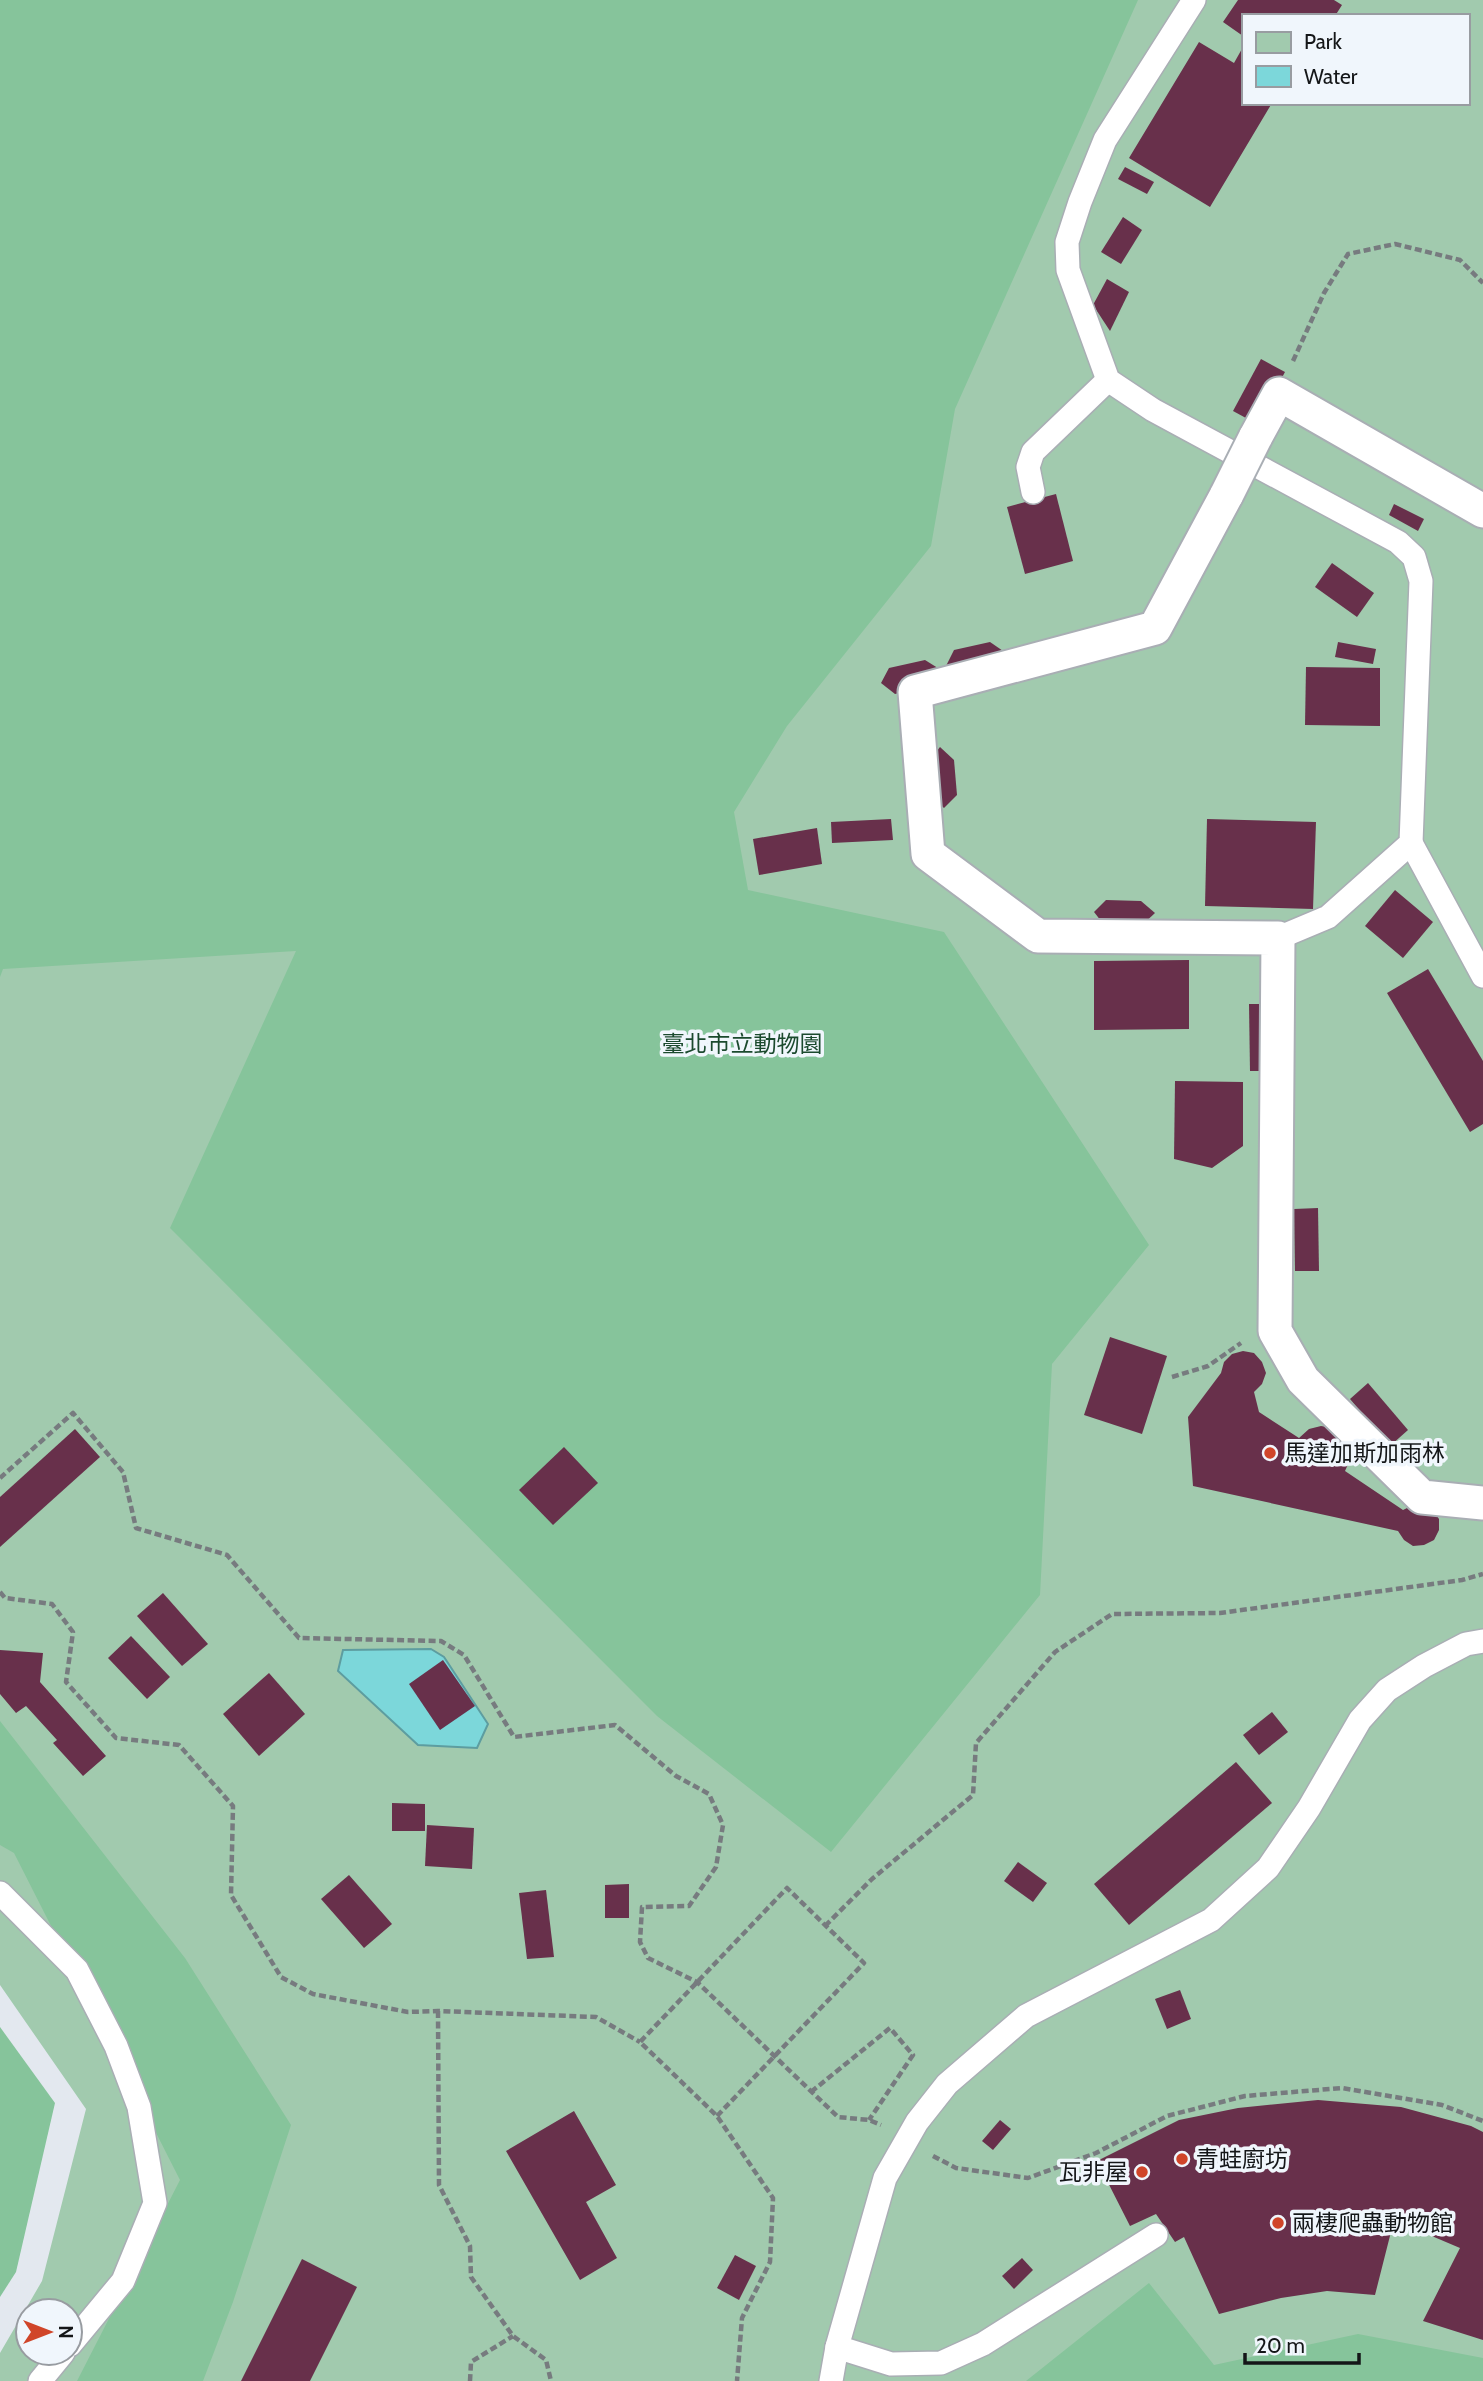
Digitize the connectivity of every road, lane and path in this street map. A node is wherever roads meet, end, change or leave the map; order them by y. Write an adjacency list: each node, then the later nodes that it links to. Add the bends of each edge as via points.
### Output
1 (1194, 0): 3 (lane, via 1105,140 1067,242 1068,270)
2 (1483, 283): 4 (path, via 1460,260 1395,244 1348,254 1324,293)
3 (1108, 380): 5 (lane, via 1033,452 1028,467); 7 (lane, via 1153,410 1398,542 1414,557 1421,580)
4 (1279, 394): 6 (street); 8 (street, bridge, via 1154,628 915,692 928,854 1038,936)
5 (1033, 492)
6 (1483, 512)
7 (1411, 844): 8 (lane, via 1328,917); 9 (lane)
8 (1278, 938): 10 (street)
9 (1483, 976)
10 (1275, 1331): 11 (path, via 1246,1340 1208,1367); 13 (street, via 1303,1380 1422,1497)
11 (1172, 1377)
12 (0, 1478): 19 (path, via 73,1413 123,1472 136,1528 228,1555 299,1637 441,1641 464,1655 514,1737 615,1725 676,1776 709,1794 723,1825 716,1867 689,1906 642,1907 640,1942 649,1958)
13 (1483, 1503)
14 (1483, 1574): 18 (path, via 1220,1613 1112,1614 1055,1652 976,1743 973,1795 872,1879)
15 (0, 1592): 20 (path, via 5,1598 52,1604 73,1632 66,1682 116,1738 179,1745 233,1806 231,1895 281,1977 313,1994 408,2012)
16 (1483, 1641): 30 (lane, via 1466,1644 1387,1690 1360,1720 1268,1868 1211,1920 1026,2016 947,2084 917,2122 885,2179)
17 (0, 1893): 28 (lane, via 77,1970 116,2046 139,2107 155,2203 123,2281)
18 (825, 1926): 19 (path, via 787,1888); 22 (path, via 864,1963)
19 (697, 1982): 21 (path); 22 (path)
20 (438, 2011): 21 (path, via 597,2017); 29 (path, via 439,2185 470,2246 471,2277)
21 (640, 2042): 24 (path)
22 (774, 2057): 23 (path); 24 (path)
23 (811, 2092): 23 (path, via 890,2028 913,2055 869,2120 838,2117)
24 (717, 2116): 35 (path, via 773,2198 770,2262 742,2318)
25 (1483, 2121): 26 (path, via 1442,2105 1342,2088 1245,2096 1167,2116 1096,2153 1028,2178 956,2168)
26 (933, 2156)
27 (1156, 2235): 30 (lane, via 983,2344 941,2363 891,2364)
28 (84, 2328)
29 (513, 2336): 33 (path, via 471,2362); 34 (path, via 546,2360)
30 (837, 2347): 36 (lane)
31 (52, 2367): 32 (lane)
32 (40, 2381)
33 (470, 2381)
34 (551, 2381)
35 (737, 2381)
36 (831, 2381)

